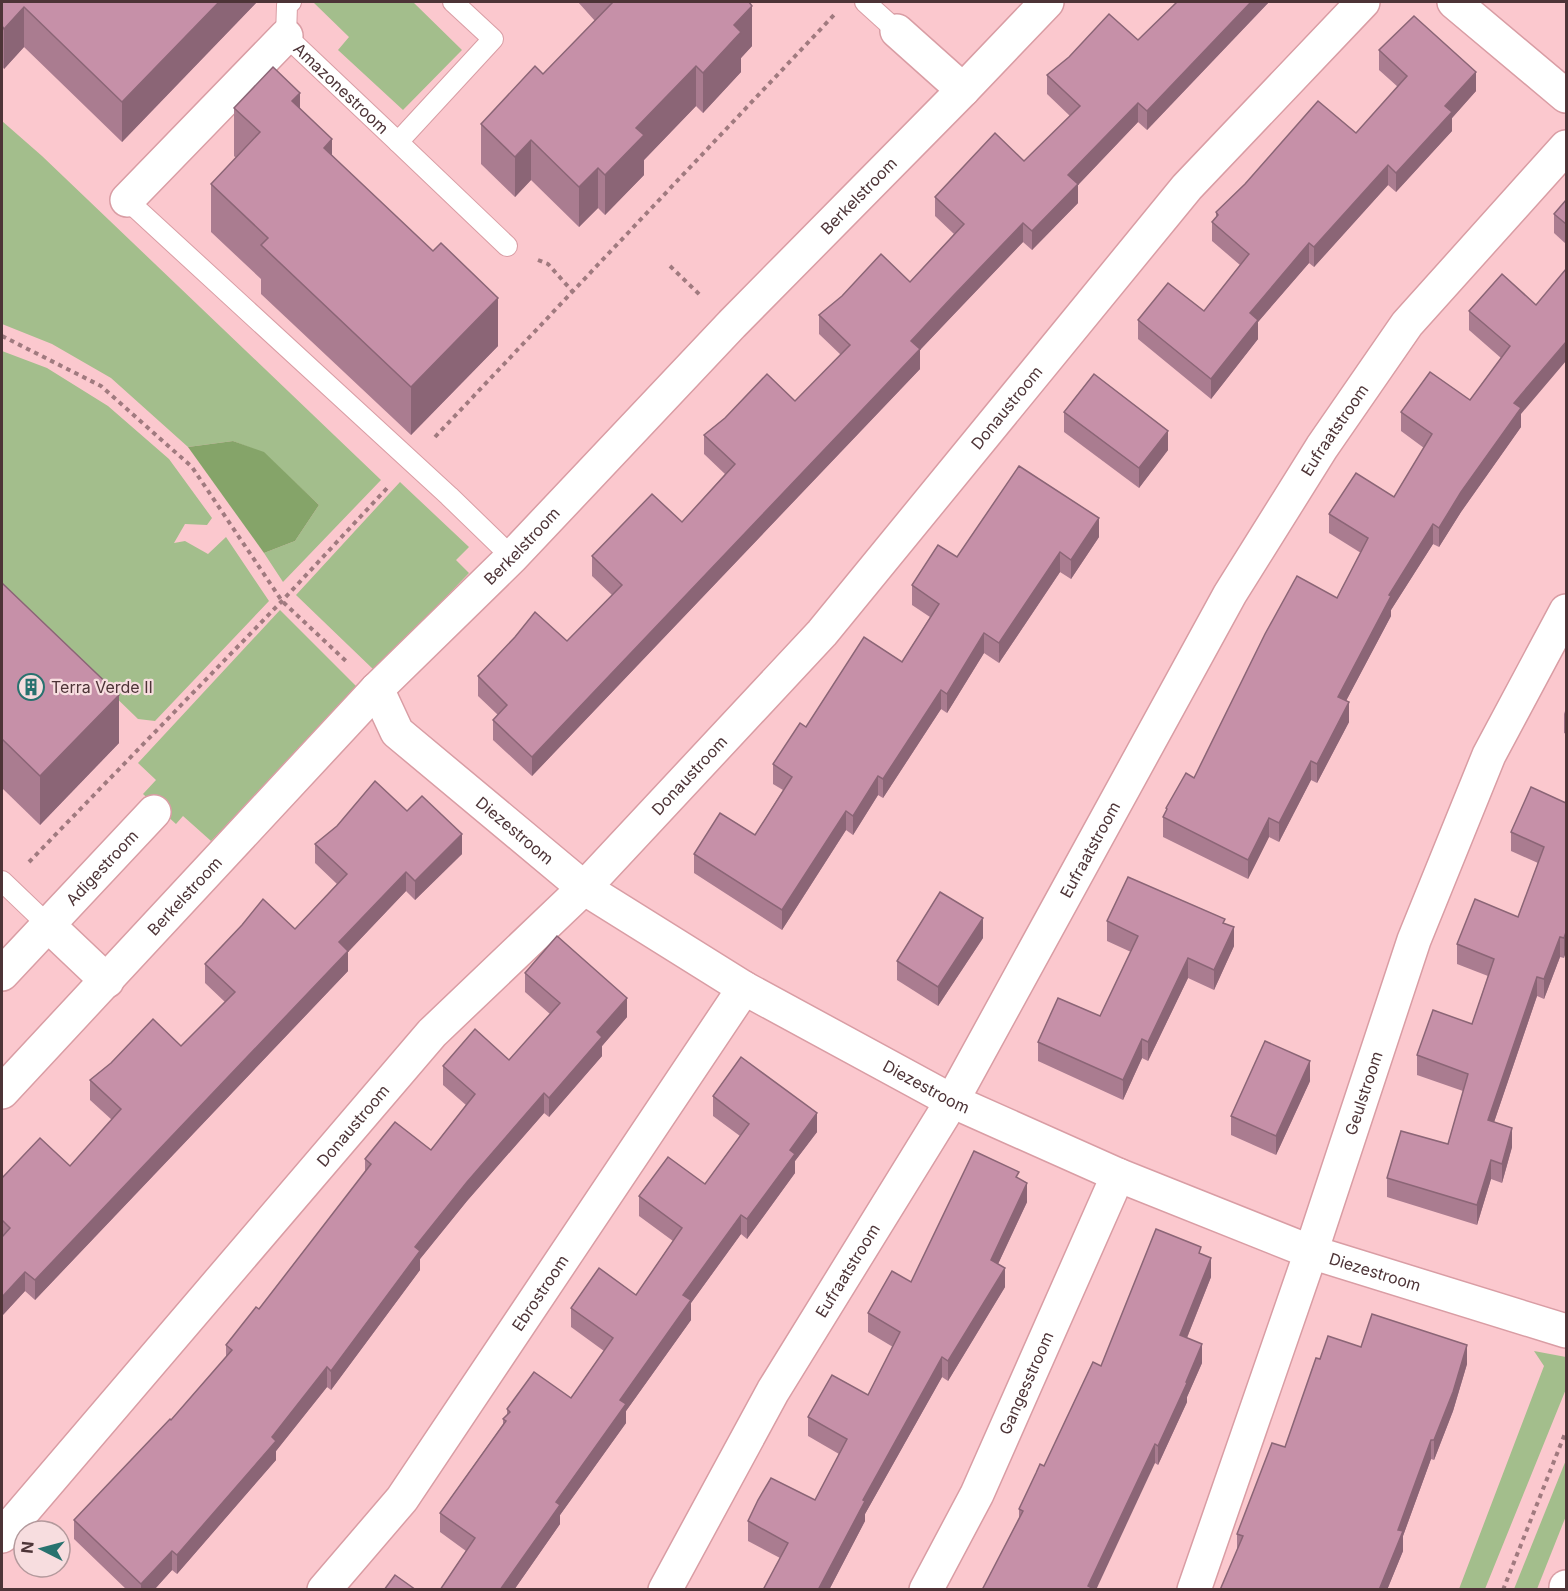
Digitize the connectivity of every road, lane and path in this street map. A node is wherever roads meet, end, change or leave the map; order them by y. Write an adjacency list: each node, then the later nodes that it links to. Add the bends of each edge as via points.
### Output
1 (291, 2): 8 (lane, via 287,5)
2 (453, 2): 11 (lane, Amazonestroom, via 493,39)
3 (865, 2): 7 (lane)
4 (1047, 2): 9 (street, Berkelstroom)
5 (1363, 2): 23 (street, Donaustroom, via 1187,187 822,633)
6 (1454, 2): 10 (street)
7 (897, 31): 9 (street)
8 (286, 36): 11 (lane, Amazonestroom); 13 (street)
9 (963, 90): 18 (street, Berkelstroom, via 732,324)
10 (1566, 96)
11 (398, 142): 14 (lane, Amazonestroom)
12 (1566, 147): 29 (street, Eufraatstroom, via 1407,324 1322,447 1230,594)
13 (127, 200): 18 (lane)
14 (507, 246)
15 (548, 264): 16 (path)
16 (573, 292)
17 (2, 336): 20 (path, via 101,386 192,467 282,601)
18 (512, 557): 20 (street, Berkelstroom)
19 (1566, 611): 31 (street, Geulstroom, via 1489,755 1418,929)
20 (377, 689): 23 (street, Diezestroom, via 397,732); 26 (street, Berkelstroom)
21 (154, 812): 24 (street, Adigestroom)
22 (2, 881): 24 (lane)
23 (584, 888): 27 (street, Diezestroom); 34 (street, Donaustroom, via 432,1033)
24 (48, 925): 25 (street, Adigestroom); 26 (street)
25 (2, 974)
26 (107, 981): 28 (street, Berkelstroom)
27 (744, 988): 29 (street, Diezestroom); 35 (street, Ebrostroom, via 402,1499)
28 (2, 1092)
29 (951, 1101): 30 (street, Diezestroom); 36 (street, Eufraatstroom, via 773,1391)
30 (1118, 1176): 31 (street, Diezestroom); 37 (street, Gangesstroom, via 977,1494)
31 (1311, 1252): 32 (street, Diezestroom); 38 (street, Geulstroom)
32 (1566, 1331)
33 (1566, 1431): 39 (path)
34 (2, 1536)
35 (324, 1590)
36 (665, 1590)
37 (926, 1590)
38 (1194, 1590)
39 (1503, 1590)

